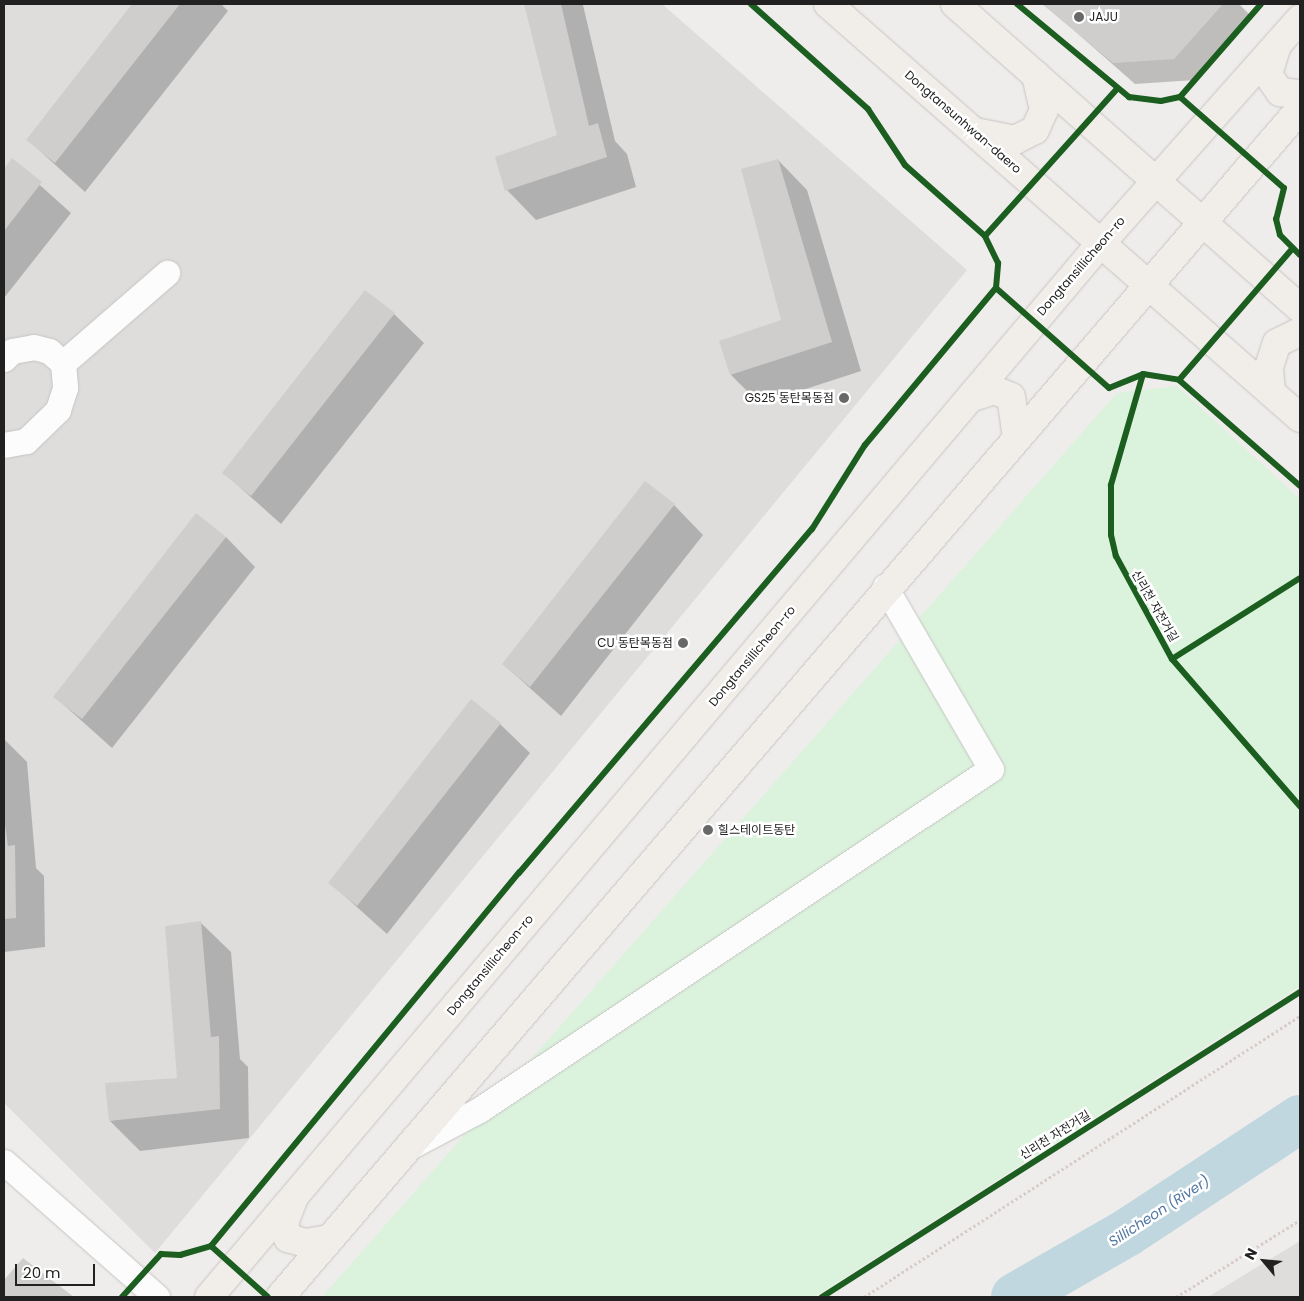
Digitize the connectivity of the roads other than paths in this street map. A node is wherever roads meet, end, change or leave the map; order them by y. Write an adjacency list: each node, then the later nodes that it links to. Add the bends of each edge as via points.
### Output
1 (828, 4): 8 (main road, Dongtansunhwan-daero)
2 (955, 4): 5 (main road)
3 (1300, 19): 4 (main road, Dongtansillicheon-ro)
4 (1277, 45): 6 (main road, via 1268,75 1280,92); 9 (main road, Dongtansillicheon-ro)
5 (1036, 75): 8 (main road, via 1044,110 1035,130 1015,140); 9 (main road)
6 (1300, 94)
7 (1300, 109): 10 (main road)
8 (974, 131): 11 (main road, Dongtansunhwan-daero)
9 (1156, 181): 10 (main road); 11 (main road, Dongtansillicheon-ro)
10 (1202, 221): 13 (main road); 14 (main road)
11 (1101, 243): 13 (main road, Dongtansunhwan-daero); 19 (main road, Dongtansillicheon-ro)
12 (167, 273): 17 (street)
13 (1148, 284): 18 (main road, Dongtansunhwan-daero); 21 (main road)
14 (1300, 308)
15 (1300, 332): 18 (main road, via 1277,343 1269,367)
16 (4, 360): 17 (street, via 12,351 34,347 50,351)
17 (63, 363): 22 (street, via 65,388 58,410 26,440)
18 (1271, 392): 20 (main road, Dongtansunhwan-daero)
19 (970, 398): 21 (main road, via 994,390 1011,397); 26 (main road, Dongtansillicheon-ro)
20 (1300, 418)
21 (1017, 437): 23 (main road)
22 (4, 445)
23 (885, 587): 24 (main road); 24 (street, via 991,769 479,1110)
24 (410, 1147): 27 (main road)
25 (4, 1162): 28 (street)
26 (294, 1196): 27 (main road, via 284,1223 288,1238 306,1242); 29 (main road, Dongtansillicheon-ro)
27 (330, 1239): 30 (main road)
28 (157, 1297)
29 (209, 1297)
30 (280, 1297)

